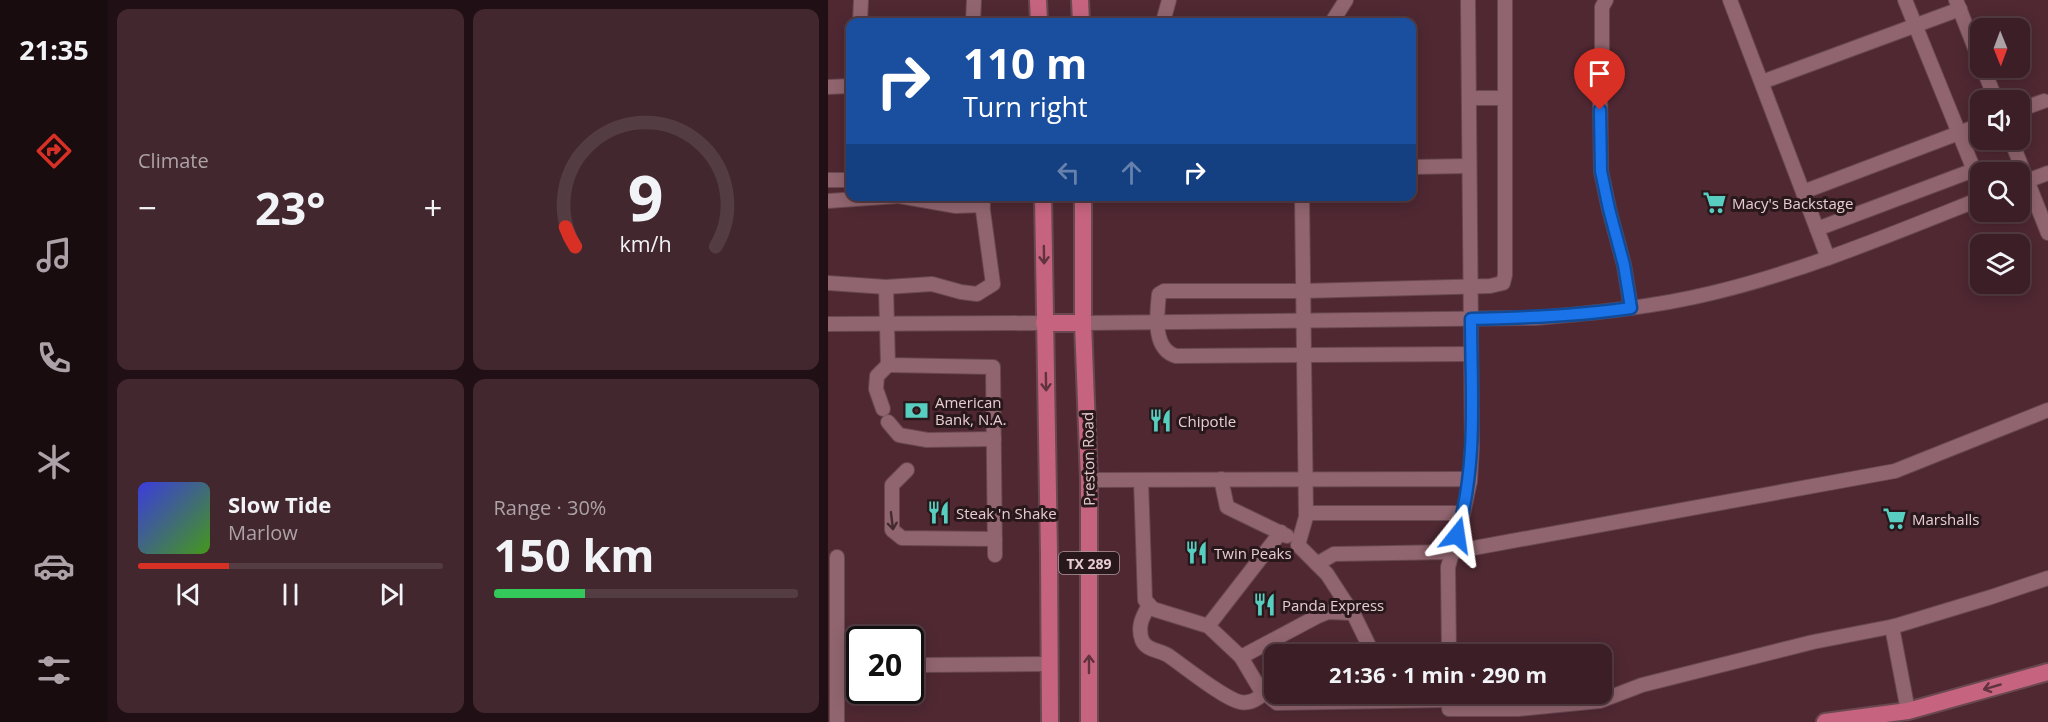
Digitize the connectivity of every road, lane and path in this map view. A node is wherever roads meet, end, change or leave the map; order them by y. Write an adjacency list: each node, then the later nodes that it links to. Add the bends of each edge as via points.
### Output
1 (861, 0): 13 (street)
2 (974, 0): 14 (street)
3 (1038, 0): 15 (main road)
4 (1080, 0): 16 (main road)
5 (1168, 0): 17 (street)
6 (1346, 0): 18 (street)
7 (1468, 0): 24 (street)
8 (1505, 0): 25 (street)
9 (1606, 0): 53 (street, via 1602,7 1601,171)
10 (1730, 0): 21 (street)
11 (1905, 0): 19 (street)
12 (1958, 4): 19 (street); 20 (street)
13 (860, 18)
14 (973, 18)
15 (1039, 18)
16 (1081, 18)
17 (1164, 18)
18 (1335, 18)
19 (1914, 26): 21 (street); 29 (street)
20 (1970, 35)
21 (1762, 82): 36 (street)
22 (846, 86): 23 (street)
23 (828, 87)
24 (1469, 98): 25 (street); 30 (street)
25 (1504, 98): 50 (street, via 1504,280 1496,285)
26 (2044, 101): 27 (street)
27 (2030, 106)
28 (1970, 129): 29 (street)
29 (1958, 134): 36 (street); 46 (street, via 1974,170)
30 (1469, 166): 31 (street); 50 (street)
31 (1416, 167)
32 (2048, 173): 33 (street)
33 (2030, 179)
34 (828, 180): 35 (street)
35 (846, 180)
36 (1803, 192): 46 (street)
37 (2030, 196): 47 (street)
38 (846, 200): 39 (street)
39 (828, 201)
40 (928, 201): 41 (street, via 956,206)
41 (982, 201): 51 (street, via 993,284 977,294 932,285)
42 (1043, 201): 57 (main road, TX 289, one-way to 57)
43 (1083, 201): 58 (main road, Preston Road / TX 289)
44 (1302, 201): 52 (street)
45 (1970, 204): 48 (street)
46 (1817, 229): 48 (street)
47 (2048, 233)
48 (1828, 258): 53 (street, via 1711,294)
49 (828, 284): 51 (street)
50 (1470, 286): 52 (street); 54 (street)
51 (886, 287): 60 (street)
52 (1303, 291): 55 (street, via 1164,291 1159,294); 56 (street)
53 (1631, 308): 54 (street, via 1535,318)
54 (1471, 319): 56 (street); 61 (street)
55 (1158, 322): 56 (street); 58 (street); 62 (street, via 1162,348 1167,354)
56 (1304, 322): 62 (street)
57 (1044, 323): 58 (main road); 60 (street); 90 (main road, TX 289, one-way to 90)
58 (1083, 323): 69 (main road, Preston Road / TX 289)
59 (828, 324): 60 (street)
60 (886, 324): 63 (street)
61 (1471, 354): 62 (street); 71 (street)
62 (1304, 355): 68 (street)
63 (888, 365): 65 (street, via 877,376 876,389 886,416 899,435 927,440); 65 (street, via 993,367)
64 (2048, 410): 77 (street, via 1895,471)
65 (994, 440): 75 (street)
66 (907, 470): 75 (street, one-way to 75, via 892,485 892,530 896,534 902,538)
67 (1221, 479): 68 (street); 70 (street); 74 (street, via 1227,507)
68 (1304, 479): 71 (street); 72 (street)
69 (1089, 480): 70 (street); 100 (main road, Preston Road / TX 289, one-way to 69)
70 (1141, 480): 83 (street, via 1145,600)
71 (1470, 481): 73 (street)
72 (1306, 513): 73 (street); 76 (street)
73 (1463, 513): 77 (street)
74 (1281, 532): 76 (street); 85 (street)
75 (995, 539): 78 (street)
76 (1298, 545): 80 (street)
77 (1452, 552): 80 (street, via 1334,555); 88 (street, via 1448,567)
78 (995, 555)
79 (837, 557): 82 (street)
80 (1317, 564): 84 (street)
81 (2048, 578): 86 (street)
82 (833, 595): 98 (street)
83 (1149, 605): 85 (street); 94 (street, via 1140,622 1142,641 1150,648 1165,653 1228,698 1251,702)
84 (1352, 613): 87 (street); 89 (street, via 1328,612)
85 (1208, 626): 89 (street)
86 (1895, 626): 96 (street, via 1813,642 1642,685 1600,701 1518,709); 97 (street, via 1892,627)
87 (1368, 644)
88 (1449, 644)
89 (1241, 657): 93 (street)
90 (1050, 664): 91 (street); 99 (main road, TX 289)
91 (924, 665)
92 (2048, 672): 97 (main road, one-way to 97)
93 (1264, 692)
94 (1264, 694)
95 (1433, 704): 96 (street)
96 (1449, 706)
97 (1910, 716): 101 (main road)
98 (837, 722)
99 (1050, 722)
100 (1089, 722)
101 (1825, 722)

